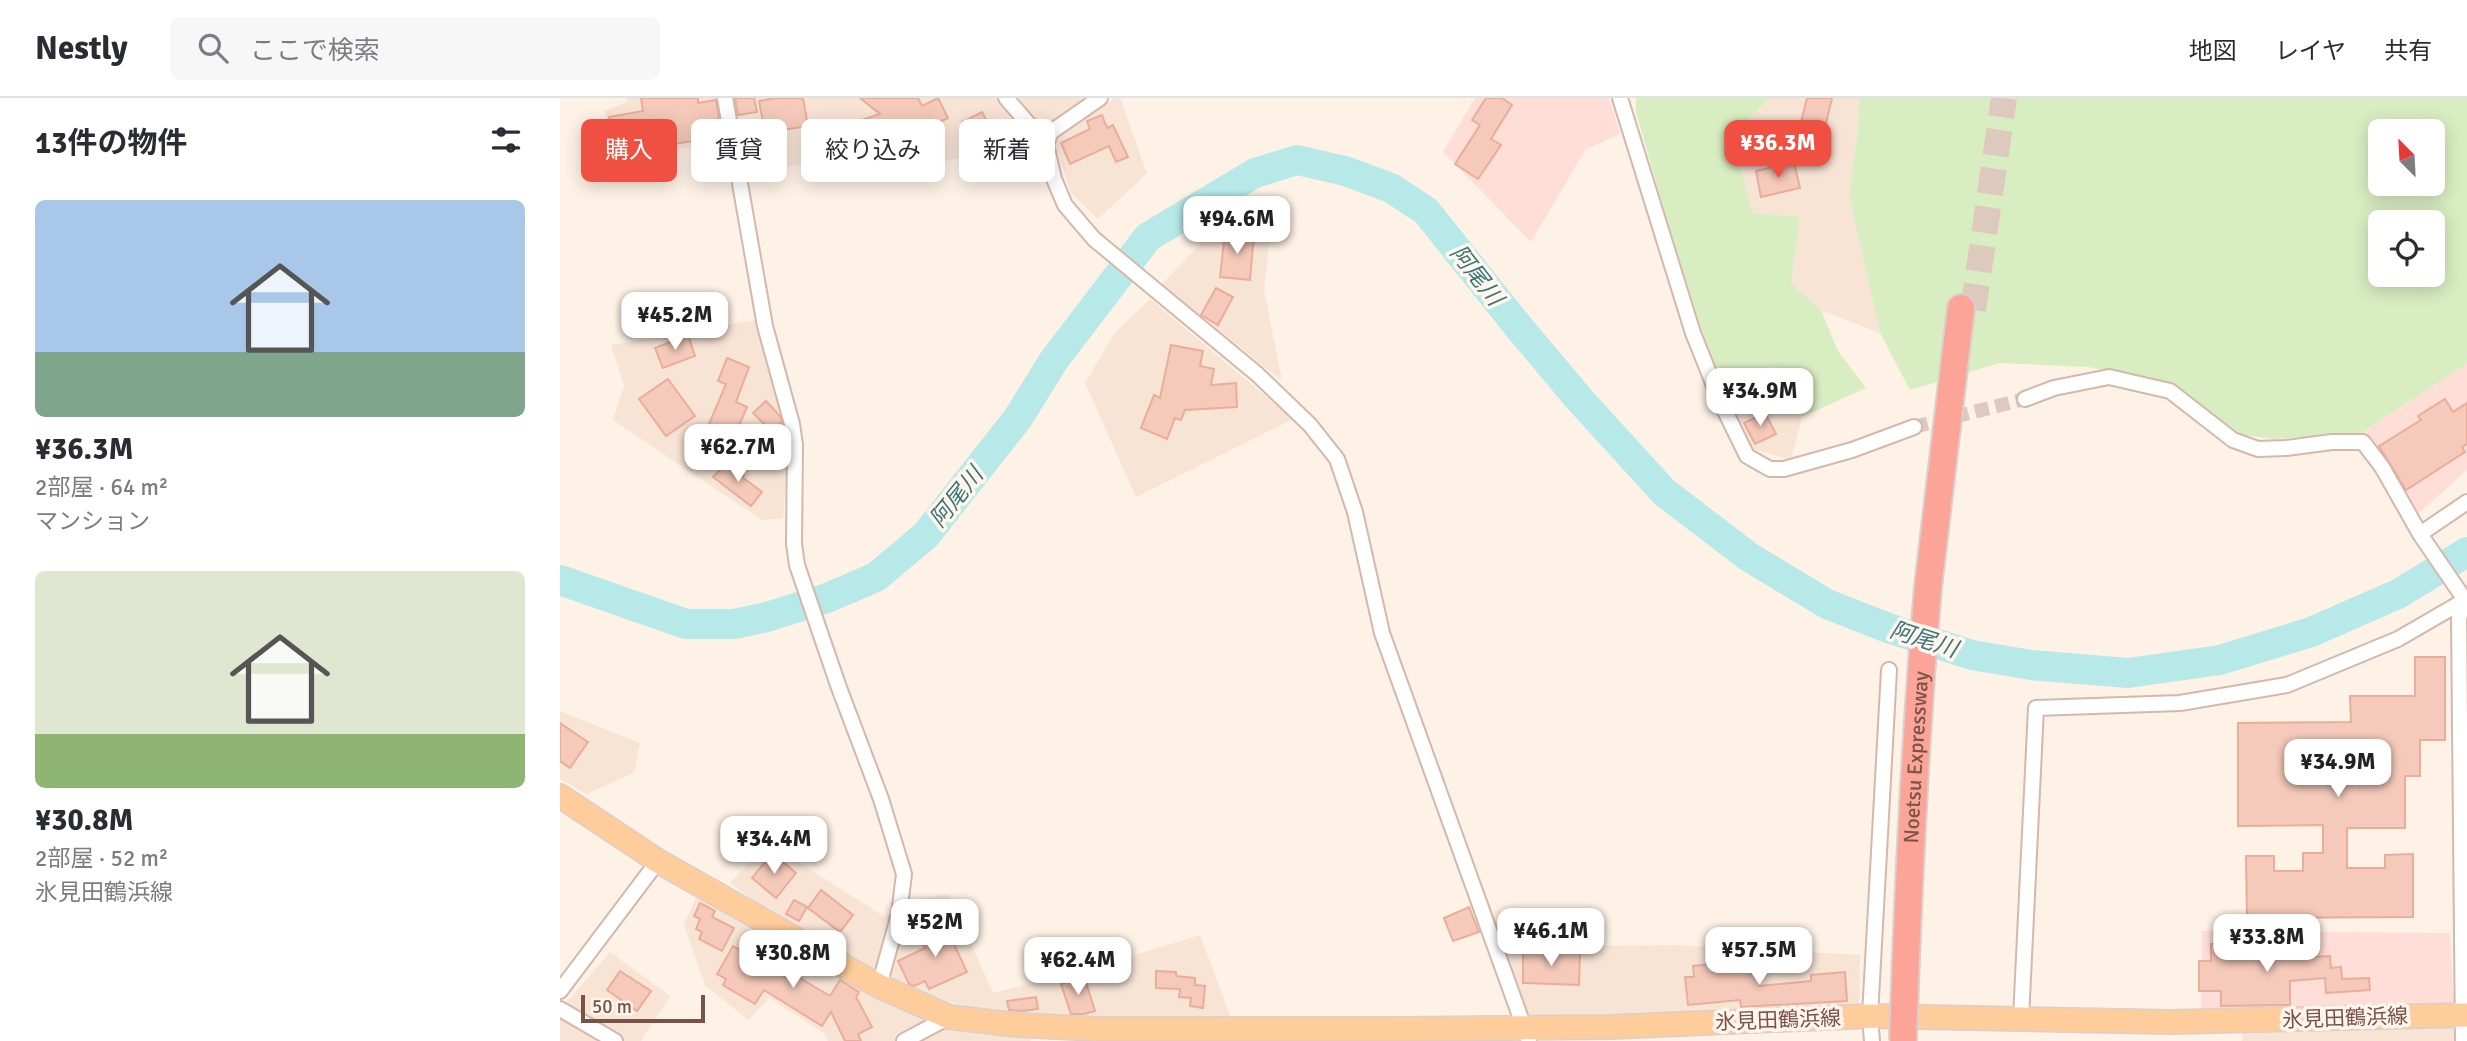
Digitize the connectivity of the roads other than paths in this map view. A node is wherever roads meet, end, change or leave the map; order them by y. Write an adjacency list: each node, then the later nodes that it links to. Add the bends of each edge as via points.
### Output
1 (725, 98): 18 (street, via 765,326 792,424 797,565 904,874 900,914)
2 (1006, 98): 5 (street)
3 (1100, 98): 6 (street)
4 (1620, 98): 10 (street, via 1693,333 1748,456 1770,469 1784,469)
5 (1024, 119)
6 (1055, 129)
7 (1055, 181): 26 (street, via 1065,205 1094,239 1257,374 1310,425 1337,459 1355,512 1382,633)
8 (1967, 309): 13 (highway, Noetsu Expressway, via 1948,500)
9 (2025, 399): 12 (street, via 2109,377 2170,391 2234,440 2259,449 2363,442)
10 (1914, 427)
11 (2467, 502): 12 (street)
12 (2420, 534): 14 (street)
13 (1933, 587): 30 (highway, Noetsu Expressway, bridge, via 1918,700); 31 (highway, Noetsu Expressway)
14 (2466, 600): 21 (street, via 2459,618); 24 (street, via 2398,639 2287,685 2179,703 2036,708)
15 (1889, 670): 22 (street)
16 (560, 796): 17 (main road, 氷見田鶴浜線)
17 (658, 861): 18 (main road, 氷見田鶴浜線); 19 (street)
18 (880, 986): 23 (main road, 氷見田鶴浜線)
19 (560, 991)
20 (560, 1009): 27 (street)
21 (2465, 1014): 24 (main road, 氷見田鶴浜線, via 2170,1022); 32 (street)
22 (1870, 1016): 24 (main road, 氷見田鶴浜線); 26 (main road, 氷見田鶴浜線); 29 (street)
23 (949, 1017): 25 (main road, 氷見田鶴浜線); 28 (street)
24 (2021, 1019)
25 (1039, 1033): 26 (main road, 氷見田鶴浜線, via 1097,1029)
26 (1526, 1034)
27 (615, 1041)
28 (904, 1041)
29 (1872, 1041)
30 (1903, 1041)
31 (1914, 1041)
32 (2463, 1041)

